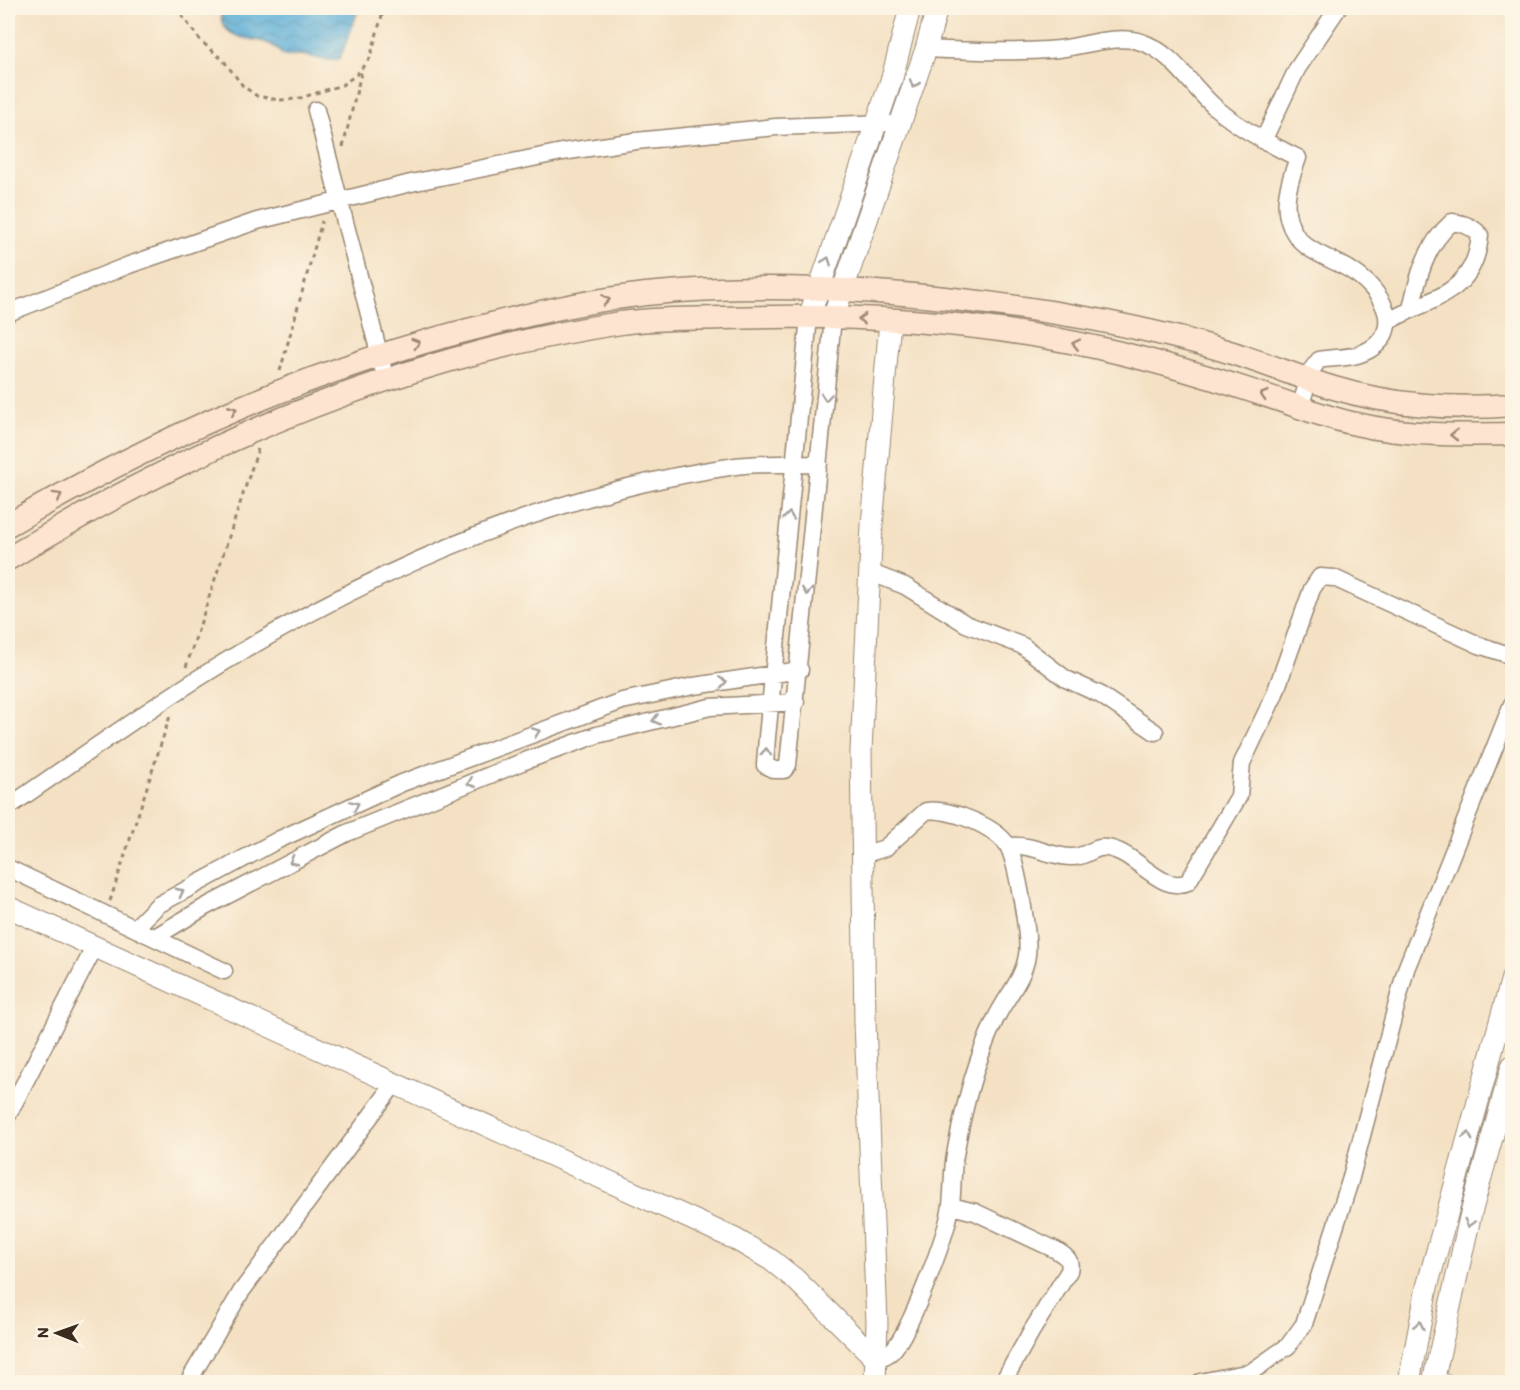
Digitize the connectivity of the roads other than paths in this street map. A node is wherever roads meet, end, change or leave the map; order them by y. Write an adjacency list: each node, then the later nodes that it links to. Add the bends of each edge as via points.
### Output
1 (910, 8): 6 (street)
2 (937, 8): 4 (street)
3 (1338, 8): 8 (street, via 1297,69)
4 (926, 49): 7 (street, one-way to 7); 8 (street, via 1057,49 1140,41 1169,60 1216,108)
5 (316, 110): 9 (street)
6 (876, 122): 7 (street); 9 (street, via 636,141 562,152); 10 (street, one-way to 6)
7 (900, 124): 11 (street)
8 (1263, 141): 17 (street, via 1298,159 1287,188 1286,208 1294,233 1307,246 1354,272 1380,299)
9 (333, 200): 13 (street, via 150,257); 18 (street)
10 (816, 291): 11 (main road); 14 (street); 18 (main road, one-way to 10, via 421,341 588,302 722,289)
11 (844, 292): 15 (street); 19 (main road, via 934,297 1096,320 1228,352)
12 (1411, 309): 12 (street, via 1458,286 1473,264 1480,235 1475,229 1452,222 1439,233 1424,259); 17 (street)
13 (8, 313)
14 (809, 317): 15 (main road); 20 (main road, via 625,322 523,342); 25 (street)
15 (833, 318): 16 (main road, one-way to 15); 24 (street, one-way to 24)
16 (890, 321): 22 (main road, one-way to 16, via 1198,374 1071,342 926,322); 28 (street)
17 (1389, 321): 19 (street, via 1384,337 1373,348 1359,355 1319,360)
18 (380, 355): 20 (street); 26 (main road, one-way to 18, via 172,436)
19 (1308, 379): 21 (main road, via 1392,401); 22 (street)
20 (387, 380): 27 (main road, via 323,400 228,441)
21 (1512, 405)
22 (1300, 407): 23 (main road, one-way to 22, via 1392,431)
23 (1512, 434)
24 (819, 464): 25 (street); 30 (street, one-way to 30)
25 (794, 465): 31 (street, one-way to 25); 36 (street, via 731,466 636,484 495,526 379,577 219,666)
26 (8, 525)
27 (9, 555)
28 (869, 572): 35 (street, via 905,586 966,624 1023,646 1066,679 1099,694); 38 (street, via 861,751)
29 (1512, 656): 37 (street, via 1479,645 1334,578 1320,577 1312,589 1274,696 1242,763 1239,796 1188,882 1174,886 1135,860 1104,847 1075,857 1030,846)
30 (800, 670): 31 (street); 32 (street)
31 (773, 674): 33 (street); 41 (street, one-way to 31, via 158,904 278,840 402,783 622,701)
32 (796, 702): 33 (street); 33 (street, one-way to 33, via 788,765 784,770 765,765)
33 (770, 704): 42 (street, one-way to 42, via 710,707 597,735 522,762 347,833)
34 (1512, 704): 55 (street, via 1406,969 1350,1181 1304,1324 1288,1346 1251,1372)
35 (1155, 732)
36 (8, 807)
37 (1009, 846): 38 (street, via 976,822 935,809 920,815 885,848); 49 (street, via 1028,954 979,1059 960,1128)
38 (862, 855): 50 (street)
39 (8, 868): 41 (street)
40 (8, 907): 43 (street)
41 (135, 928): 42 (street)
42 (155, 937): 44 (street)
43 (94, 948): 47 (street); 48 (street)
44 (224, 971)
45 (1512, 978): 56 (street, one-way to 45, via 1427,1287)
46 (1512, 1065): 51 (street, one-way to 51, via 1471,1213)
47 (395, 1083): 50 (street, via 735,1239 795,1279); 52 (street, via 241,1292)
48 (8, 1115)
49 (951, 1206): 50 (street, via 942,1239 904,1331 894,1350); 54 (street, via 975,1212 1056,1250 1071,1264)
50 (876, 1359): 53 (street)
51 (1434, 1379): 57 (lane)
52 (188, 1383)
53 (875, 1383)
54 (1003, 1383)
55 (1200, 1383)
56 (1409, 1383)
57 (1461, 1383)

